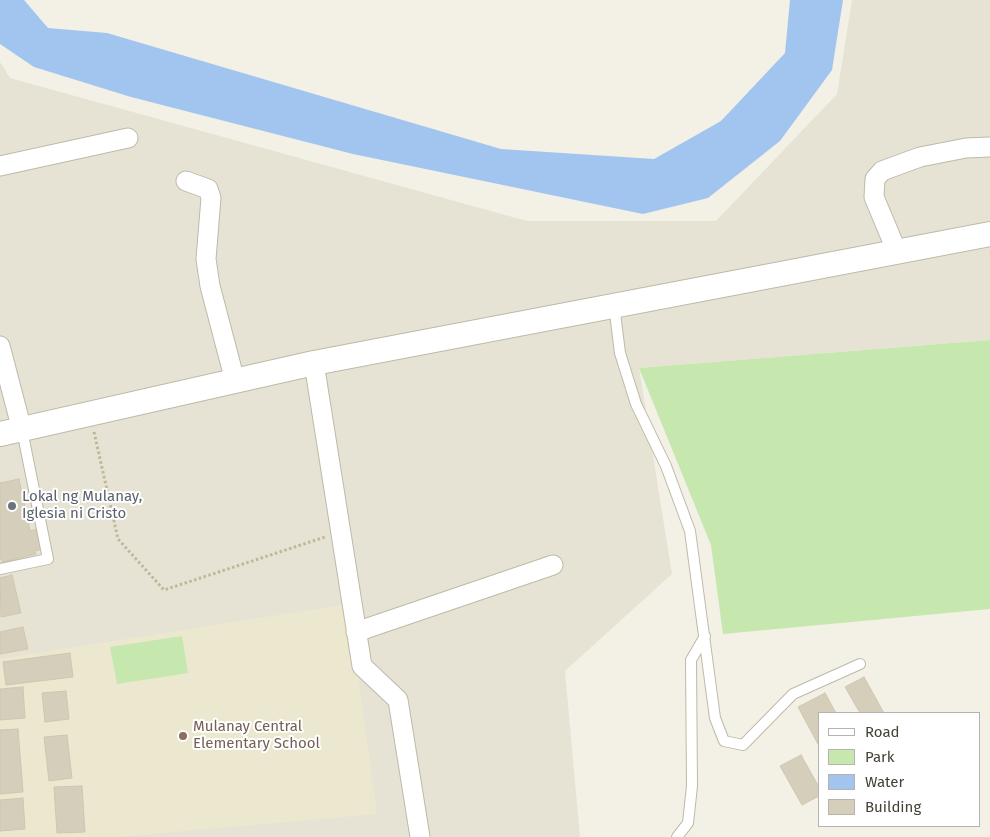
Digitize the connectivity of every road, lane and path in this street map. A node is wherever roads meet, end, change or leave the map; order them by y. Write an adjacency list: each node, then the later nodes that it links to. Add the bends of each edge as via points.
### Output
1 (128, 138): 3 (street)
2 (990, 147): 6 (street, via 920,157 882,171 875,179 874,197)
3 (0, 166)
4 (186, 181): 10 (street, via 208,189 211,198 206,260)
5 (990, 234): 6 (street)
6 (897, 252): 7 (street)
7 (614, 305): 9 (street); 17 (lane, via 620,354 636,404 666,466 690,531)
8 (0, 346): 12 (street)
9 (314, 363): 10 (street); 13 (street)
10 (235, 381): 11 (street)
11 (90, 414): 12 (street); 13 (path, via 118,539 164,590)
12 (11, 432): 15 (lane, via 48,559)
13 (340, 532): 16 (street)
14 (553, 565): 16 (street)
15 (0, 569)
16 (356, 632): 19 (street, via 362,666 398,700)
17 (704, 636): 18 (lane, via 715,718 724,741 743,745 793,694); 20 (lane, via 691,660 692,786 688,823)
18 (860, 664)
19 (420, 837)
20 (677, 837)

